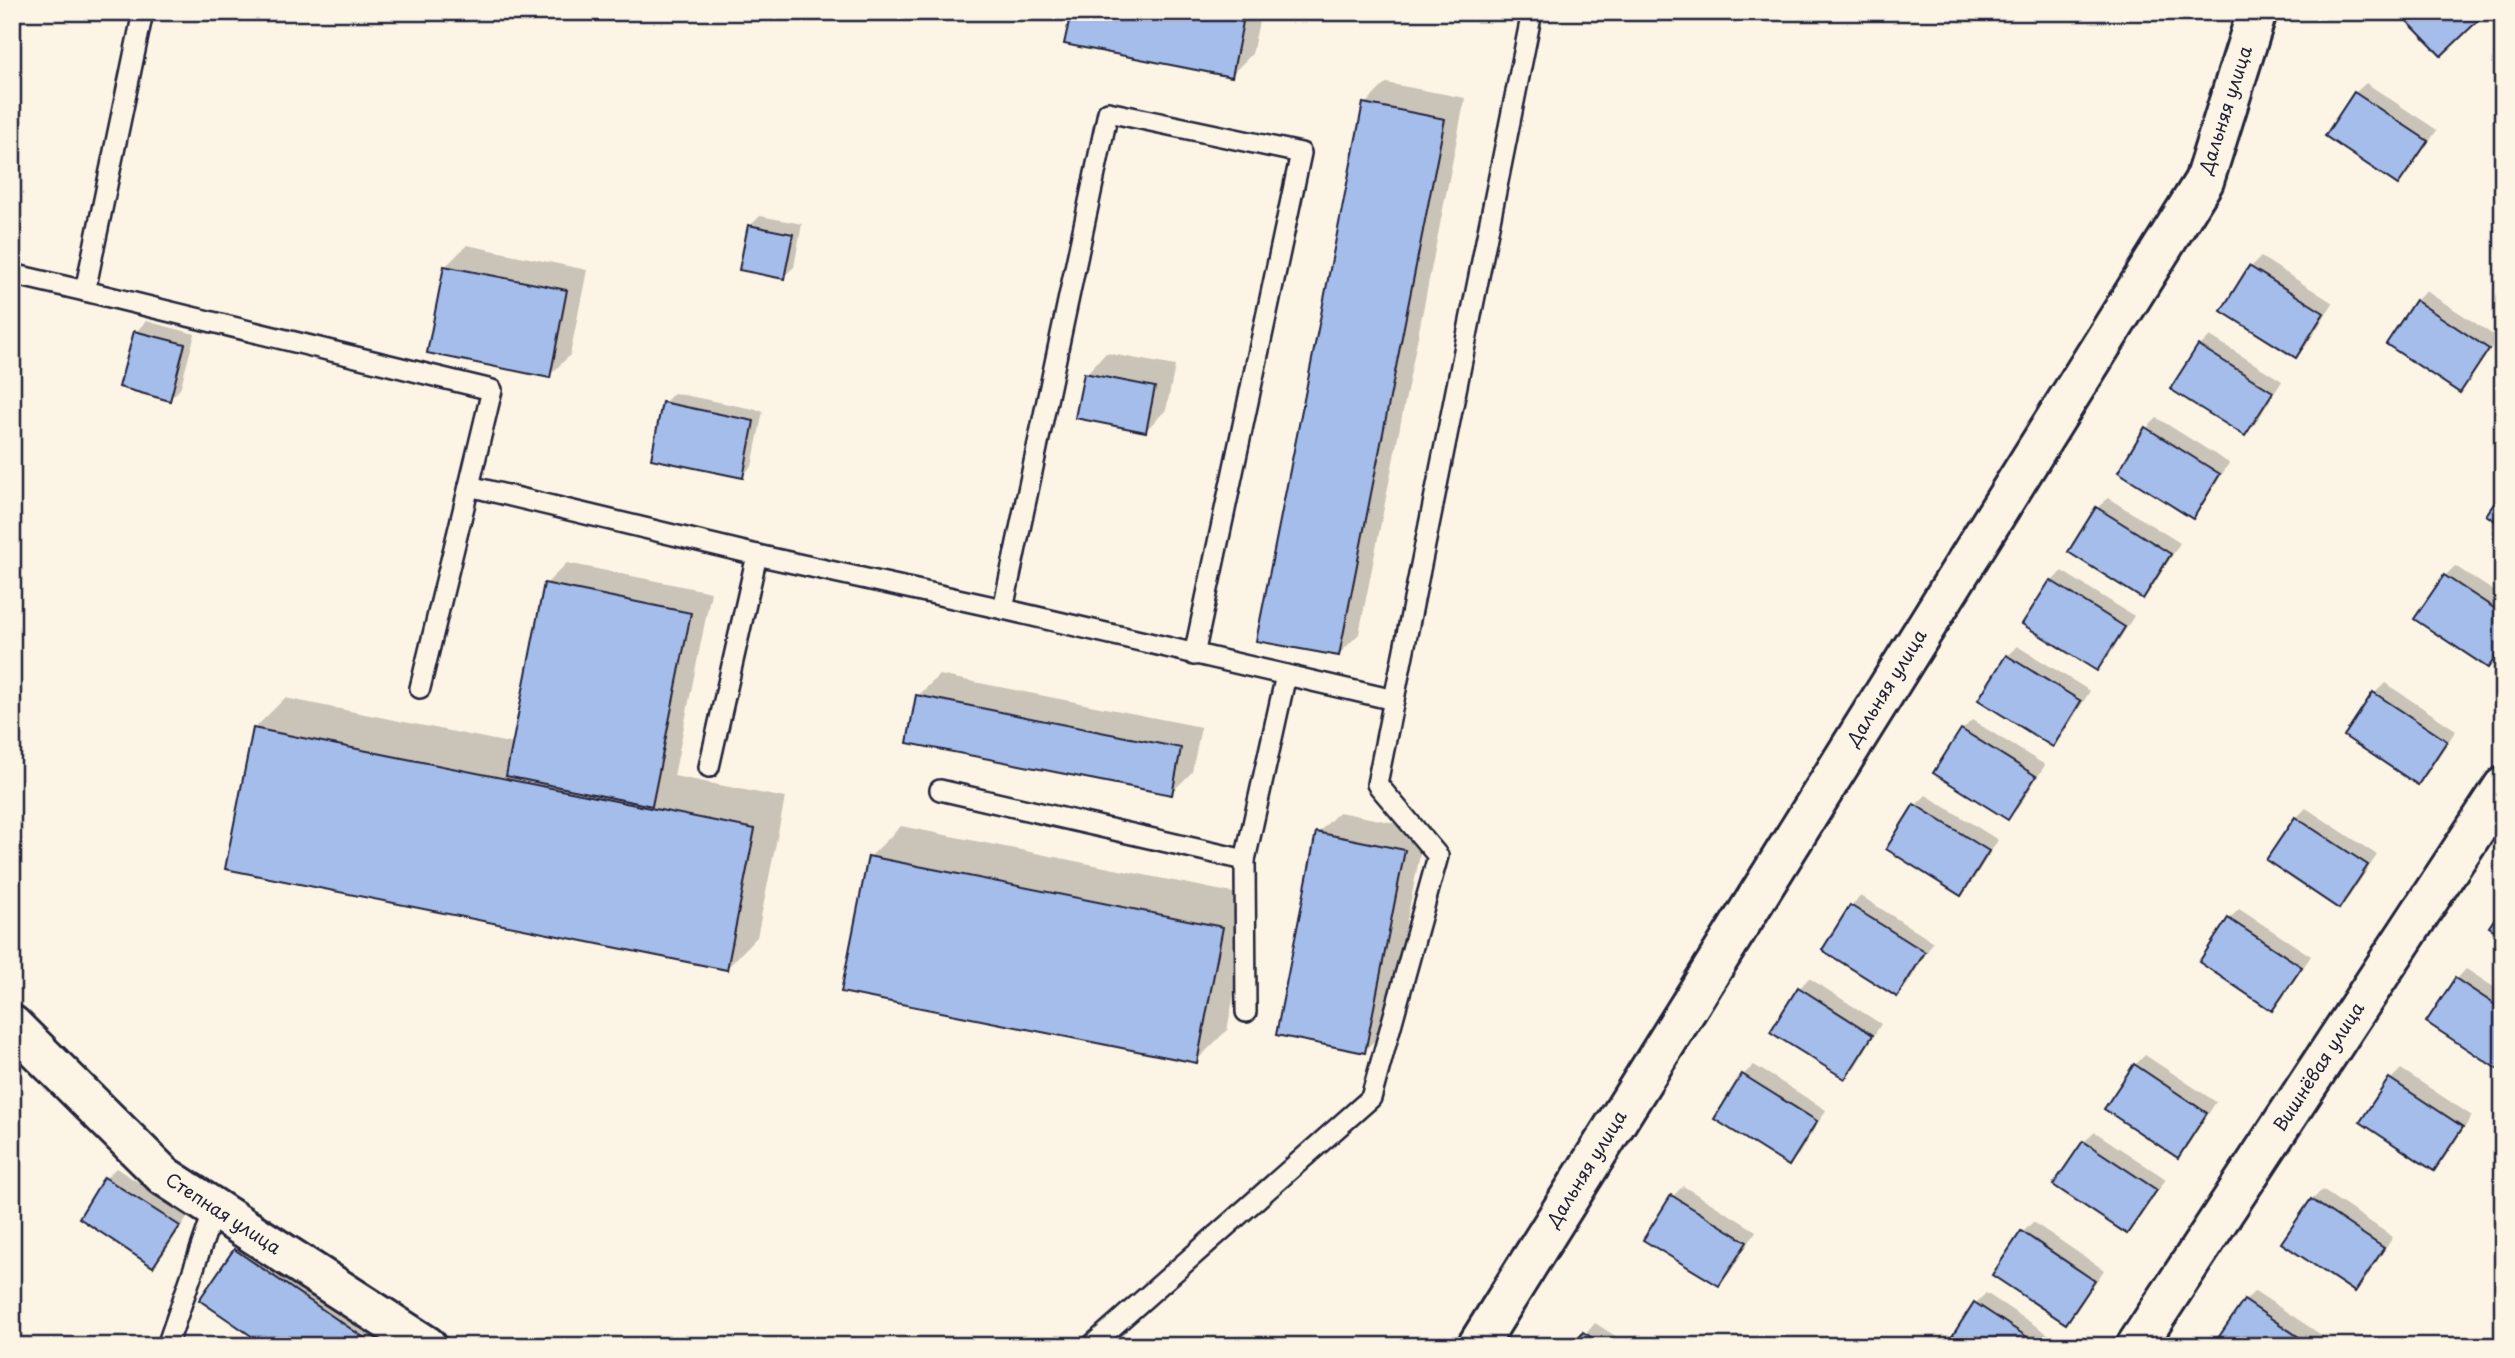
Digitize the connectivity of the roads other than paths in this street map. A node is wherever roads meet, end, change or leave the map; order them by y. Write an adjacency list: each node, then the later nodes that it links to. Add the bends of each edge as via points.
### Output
1 (143, 12): 5 (lane)
2 (1532, 12): 12 (lane)
3 (2257, 12): 23 (street, Дальняя улица, via 2204,181)
4 (12, 274): 5 (lane)
5 (85, 291): 6 (lane, via 492,390)
6 (469, 486): 7 (lane); 11 (lane)
7 (757, 555): 8 (lane); 13 (lane)
8 (1003, 609): 9 (lane); 9 (lane, via 1108,111 1301,153)
9 (1194, 655): 10 (lane)
10 (1286, 675): 12 (lane); 16 (lane)
11 (420, 688)
12 (1394, 700): 22 (lane, via 1377,784 1438,856 1371,1098)
13 (709, 767)
14 (2503, 787): 24 (street, Вишнёвая улица)
15 (940, 790): 16 (lane)
16 (1245, 860): 17 (lane)
17 (1246, 1012)
18 (12, 1025): 19 (street, Степная улица, via 164,1176)
19 (214, 1210): 20 (lane); 21 (street, Степная улица)
20 (168, 1345)
21 (427, 1346)
22 (1091, 1346)
23 (1477, 1346)
24 (2136, 1346)

